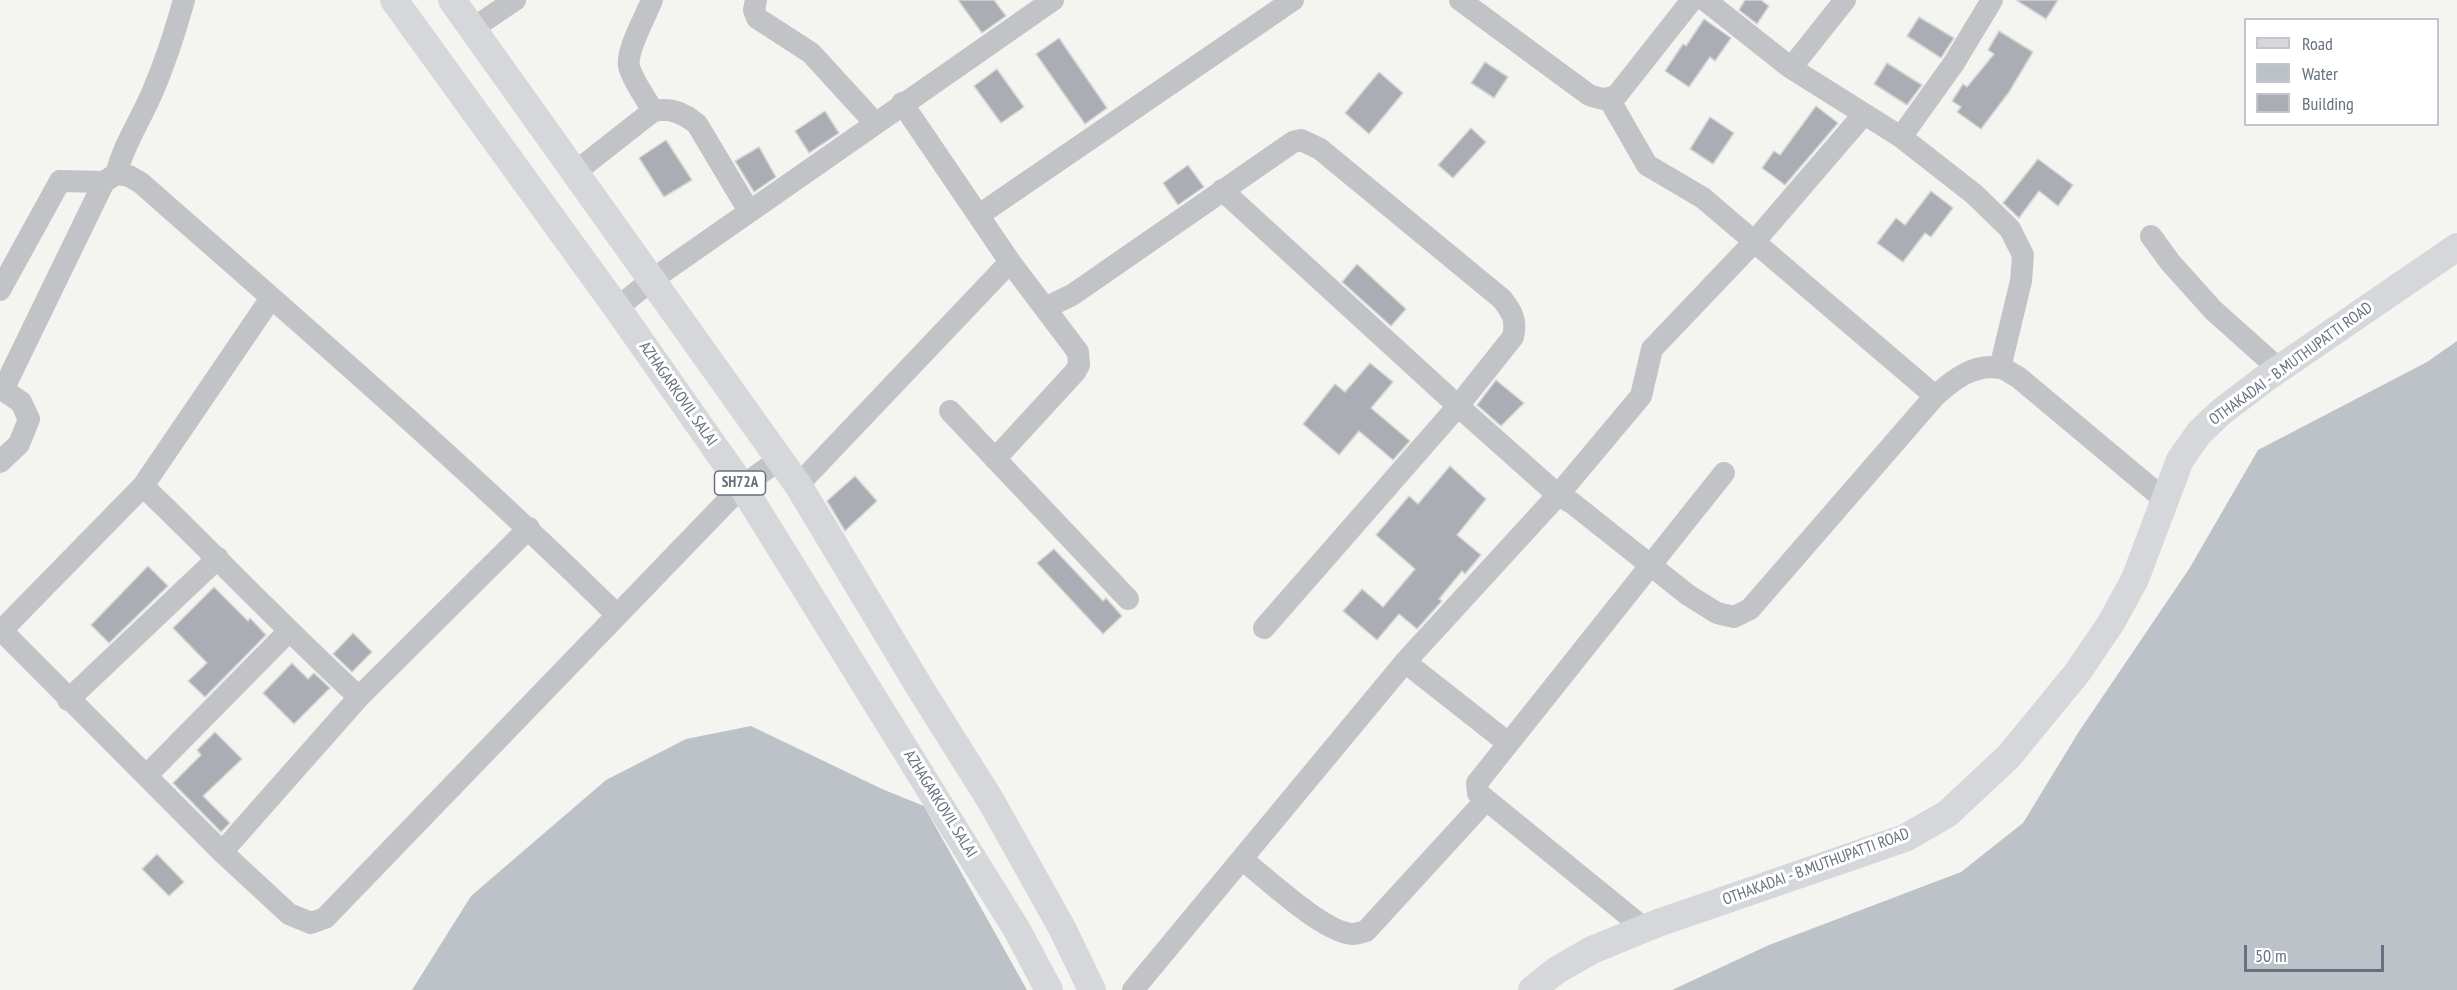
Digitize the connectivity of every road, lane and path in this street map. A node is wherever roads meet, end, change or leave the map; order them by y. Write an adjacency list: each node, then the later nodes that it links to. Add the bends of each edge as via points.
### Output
1 (184, 0): 23 (street, via 152,94)
2 (394, 0): 34 (main road, AZHAGARKOVIL SALAI / SH72A)
3 (452, 0): 14 (main road, SH72A)
4 (515, 0): 14 (street)
5 (652, 0): 18 (street, via 629,67)
6 (756, 0): 20 (street, via 757,18 811,53)
7 (1053, 0): 17 (street)
8 (1293, 0): 26 (street)
9 (1692, 0): 16 (street)
10 (1705, 0): 15 (street)
11 (1845, 0): 15 (street)
12 (1992, 0): 21 (street, via 1954,63)
13 (1477, 5): 16 (street, via 1589,95)
14 (472, 29): 22 (main road, SH72A)
15 (1791, 68): 19 (street)
16 (1610, 99): 28 (street, via 1647,165 1703,198)
17 (902, 103): 20 (street); 26 (street)
18 (653, 111): 22 (street); 25 (street, via 668,109 697,124)
19 (1864, 114): 21 (street); 28 (street)
20 (875, 123): 25 (street)
21 (1901, 137): 36 (street, via 2010,229 2023,255 2021,281)
22 (574, 173): 31 (main road, SH72A)
23 (110, 178): 32 (street, via 60,181); 33 (street, via 129,176 141,183); 38 (street)
24 (1222, 190): 35 (street, via 1072,295); 40 (street); 40 (street, via 1293,142 1311,143 1502,299 1513,312 1513,337)
25 (749, 211): 31 (street)
26 (979, 215): 30 (street)
27 (2151, 236): 37 (street, via 2213,310)
28 (1754, 242): 39 (street); 49 (street, via 1652,349 1641,396)
29 (2457, 247): 37 (main road, OTHAKADAI - B.MUTHUPATTI ROAD)
30 (1010, 262): 35 (street); 46 (street)
31 (653, 279): 34 (street); 43 (main road, SH72A)
32 (0, 290)
33 (271, 298): 47 (street); 51 (street)
34 (617, 308): 48 (main road, AZHAGARKOVIL SALAI / SH72A)
35 (1045, 308): 42 (street, via 1078,352 1079,365)
36 (2000, 368): 39 (street, via 1974,369 1955,378); 50 (street, via 2018,377)
37 (2279, 369): 50 (main road, OTHAKADAI - B.MUTHUPATTI ROAD, via 2199,433 2180,460)
38 (2, 389): 44 (street, via 21,402 29,419 19,444)
39 (1935, 396): 53 (street, via 1750,609 1734,617 1717,613)
40 (1458, 406): 49 (street); 56 (street)
41 (950, 411): 42 (street)
42 (994, 459): 54 (street)
43 (779, 460): 46 (main road, SH72A); 48 (street)
44 (0, 462)
45 (1724, 473): 53 (street)
46 (798, 485): 69 (main road, SH72A, via 991,801)
47 (143, 486): 52 (street); 57 (street)
48 (742, 486): 55 (street); 68 (main road, AZHAGARKOVIL SALAI / SH72A, via 1017,930)
49 (1558, 495): 53 (street); 59 (street)
50 (2165, 500): 67 (main road, OTHAKADAI - B.MUTHUPATTI ROAD, via 2135,579 2094,648 2009,756 1947,814 1905,838)
51 (530, 528): 55 (street); 60 (street)
52 (218, 558): 58 (street); 61 (street)
53 (1650, 564): 62 (street)
54 (1128, 599)
55 (617, 615): 65 (street, via 325,918 311,923 289,914)
56 (1264, 628)
57 (1, 630): 61 (street)
58 (288, 632): 60 (street); 63 (street)
59 (1405, 662): 62 (street); 66 (street)
60 (359, 697): 65 (street)
61 (68, 700): 63 (street)
62 (1508, 743): 64 (street, via 1477,783 1478,793)
63 (147, 776): 65 (street)
64 (1486, 800): 66 (street, via 1366,931 1354,934 1318,920); 67 (street)
65 (222, 852)
66 (1243, 860): 70 (street)
67 (1646, 929): 71 (main road, OTHAKADAI - B.MUTHUPATTI ROAD, via 1592,950)
68 (1049, 990)
69 (1092, 990)
70 (1133, 990)
71 (1532, 990)

